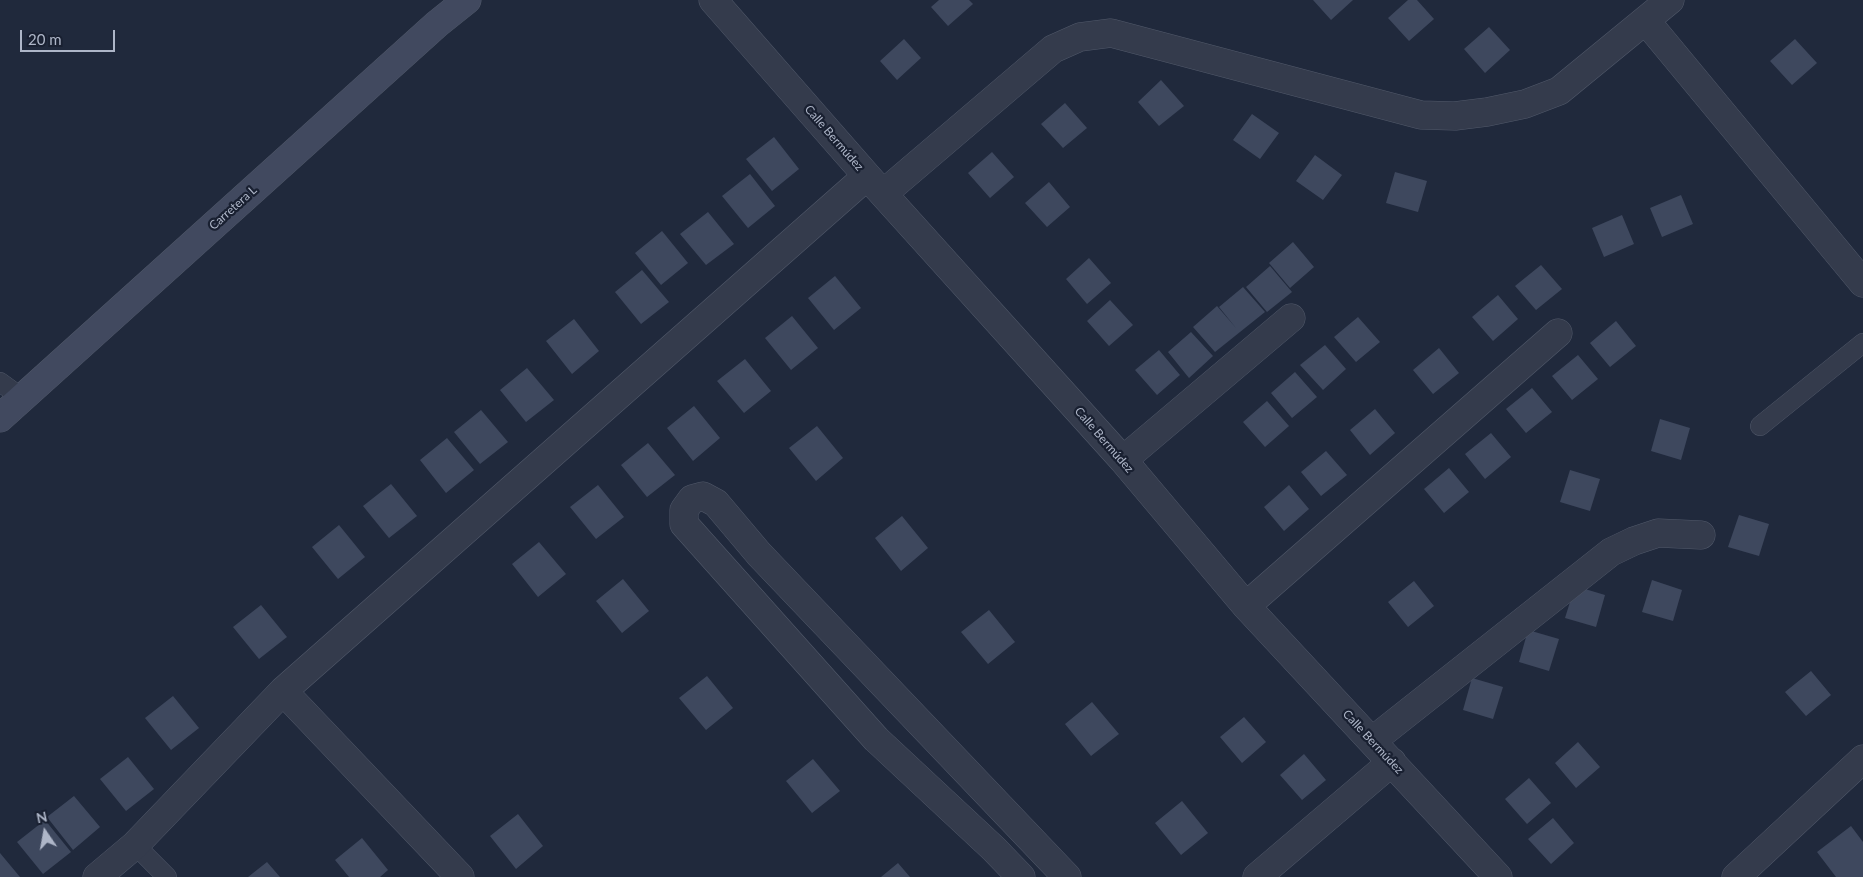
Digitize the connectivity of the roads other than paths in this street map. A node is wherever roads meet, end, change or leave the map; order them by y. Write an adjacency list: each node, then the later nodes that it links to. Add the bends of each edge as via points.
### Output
1 (468, 0): 11 (street, Carretera L, via 437,24)
2 (713, 0): 5 (street, Calle Bermúdez)
3 (1670, 0): 4 (street)
4 (1646, 21): 5 (street, via 1559,91 1525,104 1455,116 1421,115 1111,33 1080,37 1053,49); 6 (street)
5 (876, 185): 14 (street, Calle Bermúdez); 19 (street)
6 (1863, 283)
7 (1291, 318): 14 (street)
8 (1558, 334): 18 (street)
9 (1863, 342): 13 (lane)
10 (0, 382): 11 (lane)
11 (22, 398): 12 (street, Carretera L)
12 (0, 418)
13 (1760, 426)
14 (1123, 460): 18 (street, Calle Bermúdez)
15 (1701, 535): 22 (street, via 1658,533 1611,552)
16 (759, 554): 17 (street); 17 (street, via 716,503 704,496 692,499 684,510 684,524); 20 (street)
17 (734, 579): 21 (street)
18 (1246, 606): 22 (street, Calle Bermúdez)
19 (283, 691): 26 (street); 30 (street)
20 (906, 706): 21 (street); 25 (street)
21 (876, 739): 27 (street)
22 (1372, 741): 24 (street, Calle Bermúdez)
23 (1863, 758): 35 (street)
24 (1392, 762): 33 (street); 34 (street, Calle Bermúdez)
25 (1016, 826): 27 (street); 32 (street)
26 (135, 845): 28 (street); 29 (lane)
27 (994, 848): 31 (street)
28 (97, 877)
29 (167, 877)
30 (460, 877)
31 (1020, 877)
32 (1067, 877)
33 (1257, 877)
34 (1498, 877)
35 (1736, 877)

